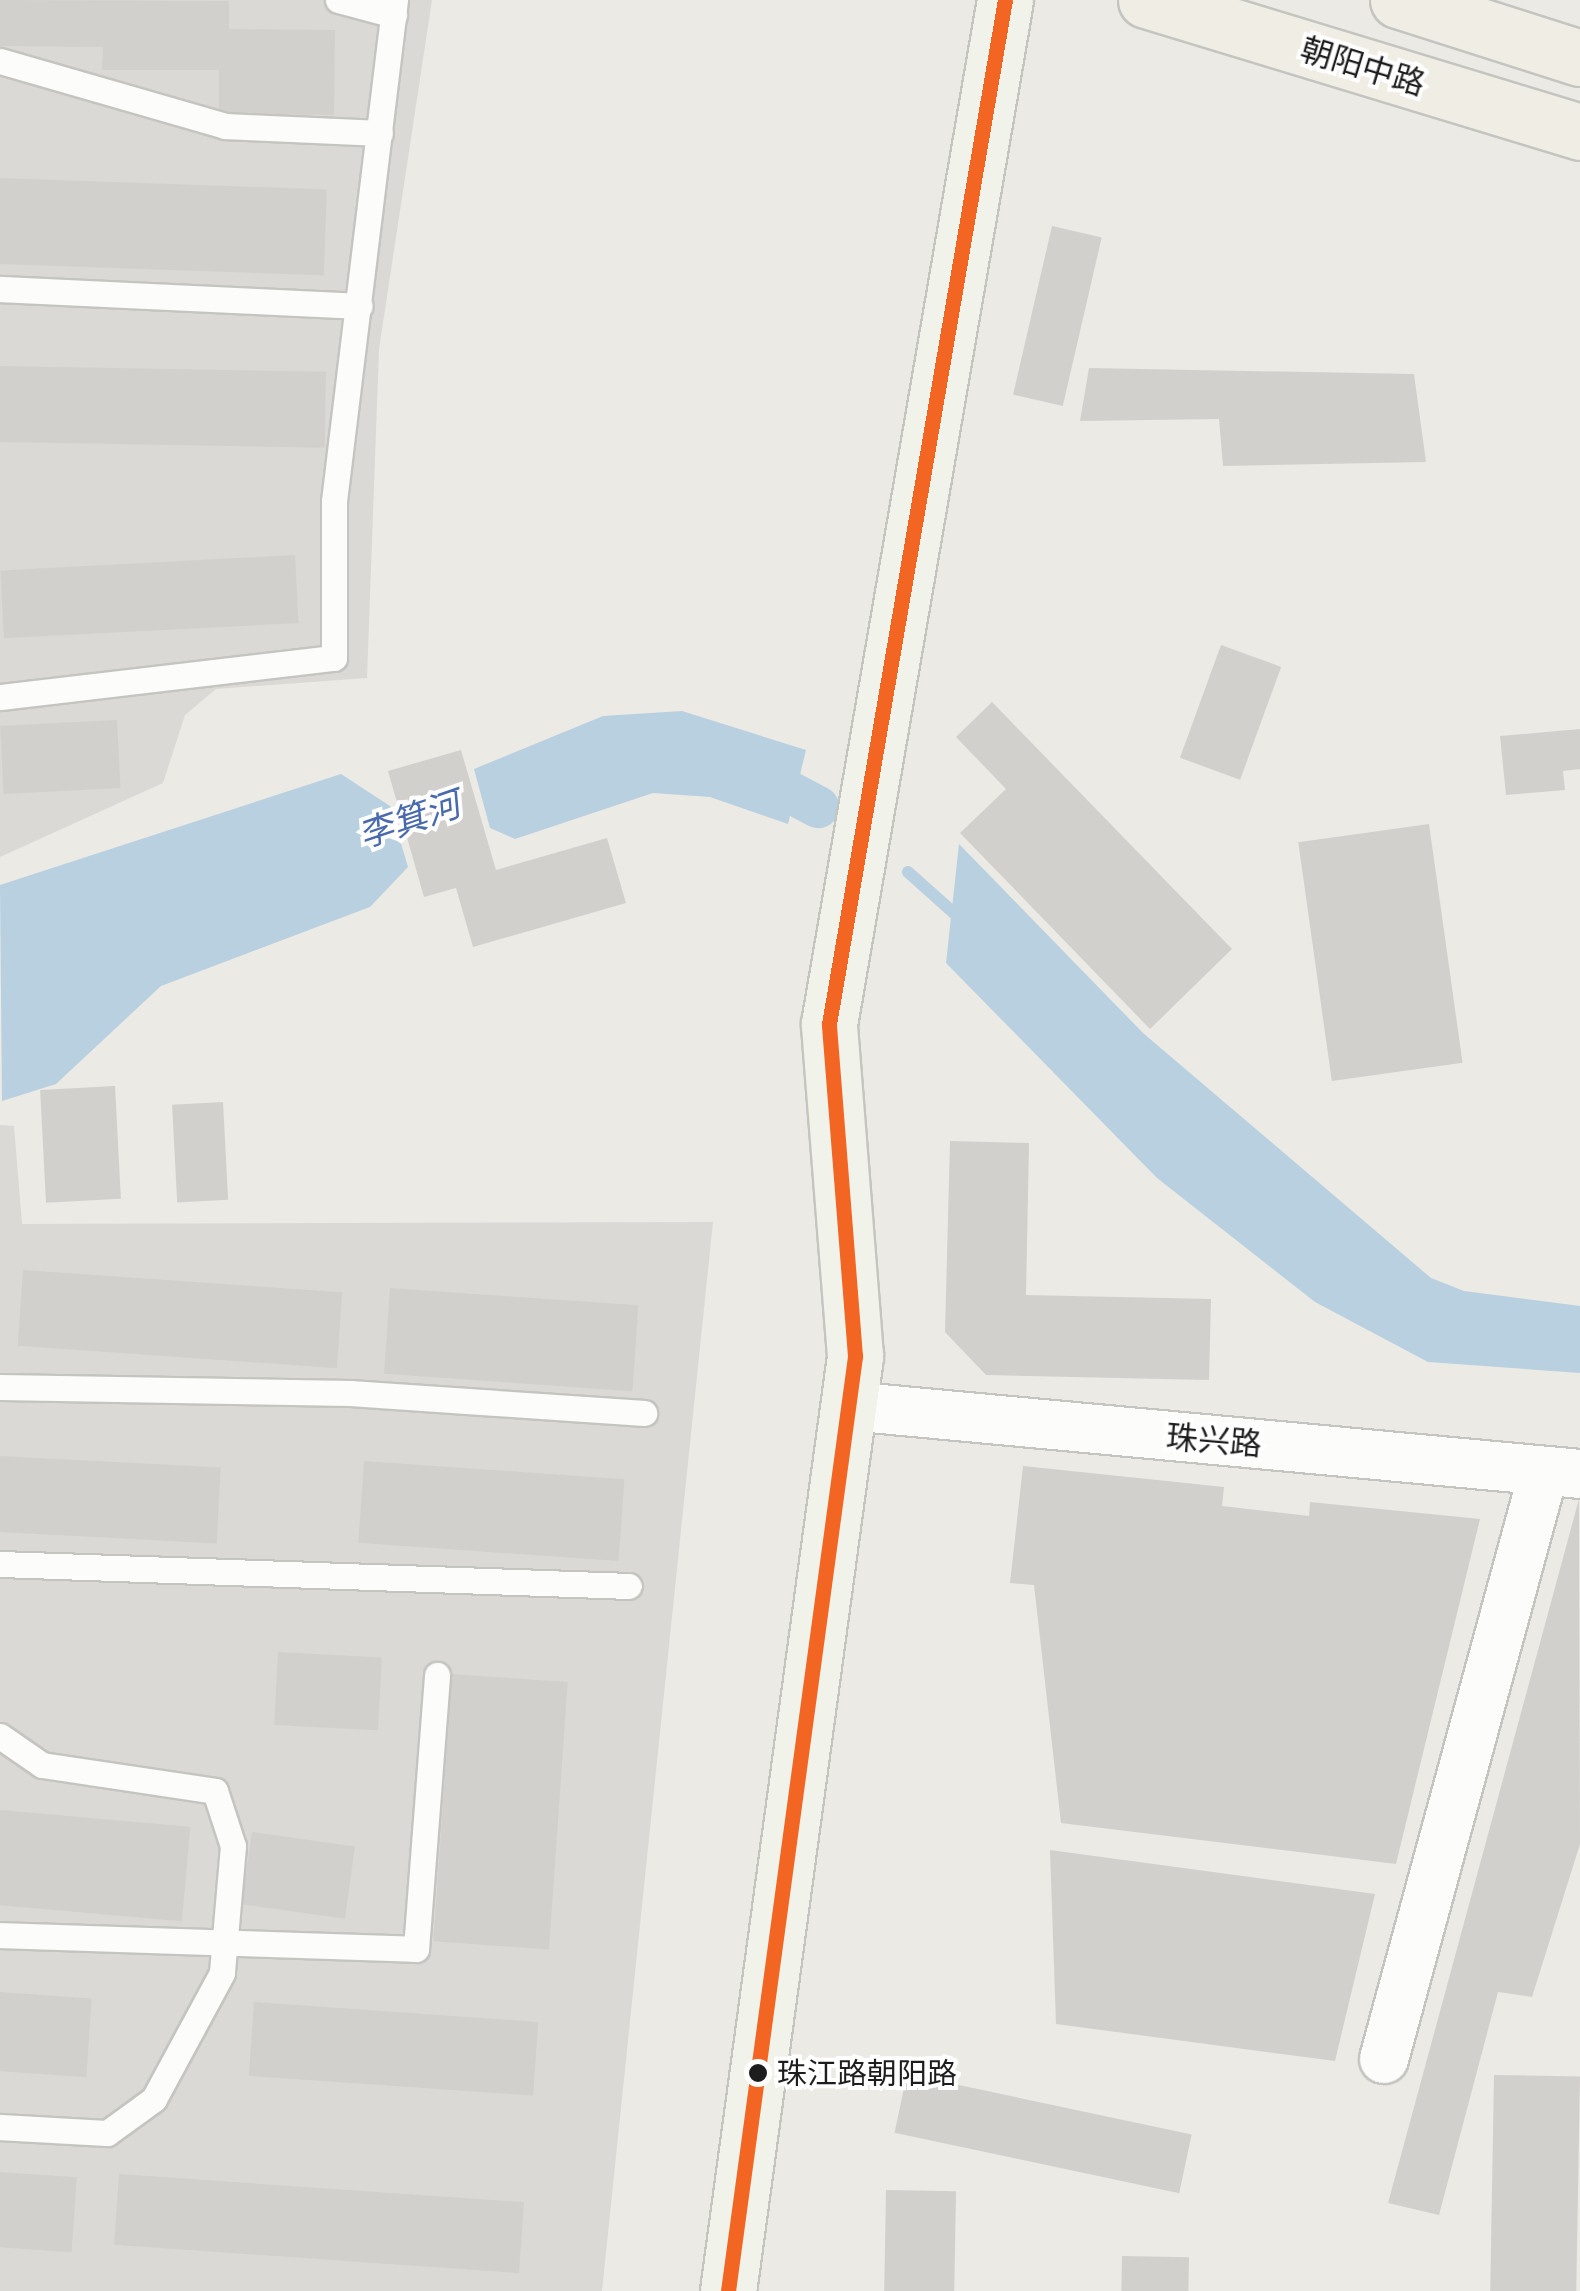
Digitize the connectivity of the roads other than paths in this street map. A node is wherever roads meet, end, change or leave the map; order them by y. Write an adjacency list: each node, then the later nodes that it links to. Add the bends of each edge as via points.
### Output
1 (338, 0): 5 (lane)
2 (1005, 0): 14 (street, via 828,1024 856,1356)
3 (1146, 0): 8 (main road, 朝阳中路)
4 (1398, 0): 6 (main road)
5 (395, 7): 9 (lane)
6 (1580, 58)
7 (0, 61): 9 (lane, via 225,126)
8 (1580, 132)
9 (380, 134): 11 (lane)
10 (0, 290): 11 (lane)
11 (360, 306): 12 (lane, via 334,502 334,658)
12 (0, 697)
13 (0, 1387): 15 (lane, via 350,1393)
14 (849, 1406): 16 (street, 珠兴路); 27 (street)
15 (644, 1413)
16 (1562, 1473): 25 (street)
17 (0, 1564): 18 (lane)
18 (629, 1586)
19 (436, 1675): 24 (lane, via 416,1949)
20 (0, 1736): 22 (lane)
21 (0, 1762): 22 (lane)
22 (42, 1765): 24 (lane, via 216,1791 233,1846)
23 (0, 1935): 24 (lane)
24 (224, 1945): 26 (lane, via 222,1974 154,2099 107,2133)
25 (1384, 2059)
26 (0, 2127)
27 (728, 2291)

